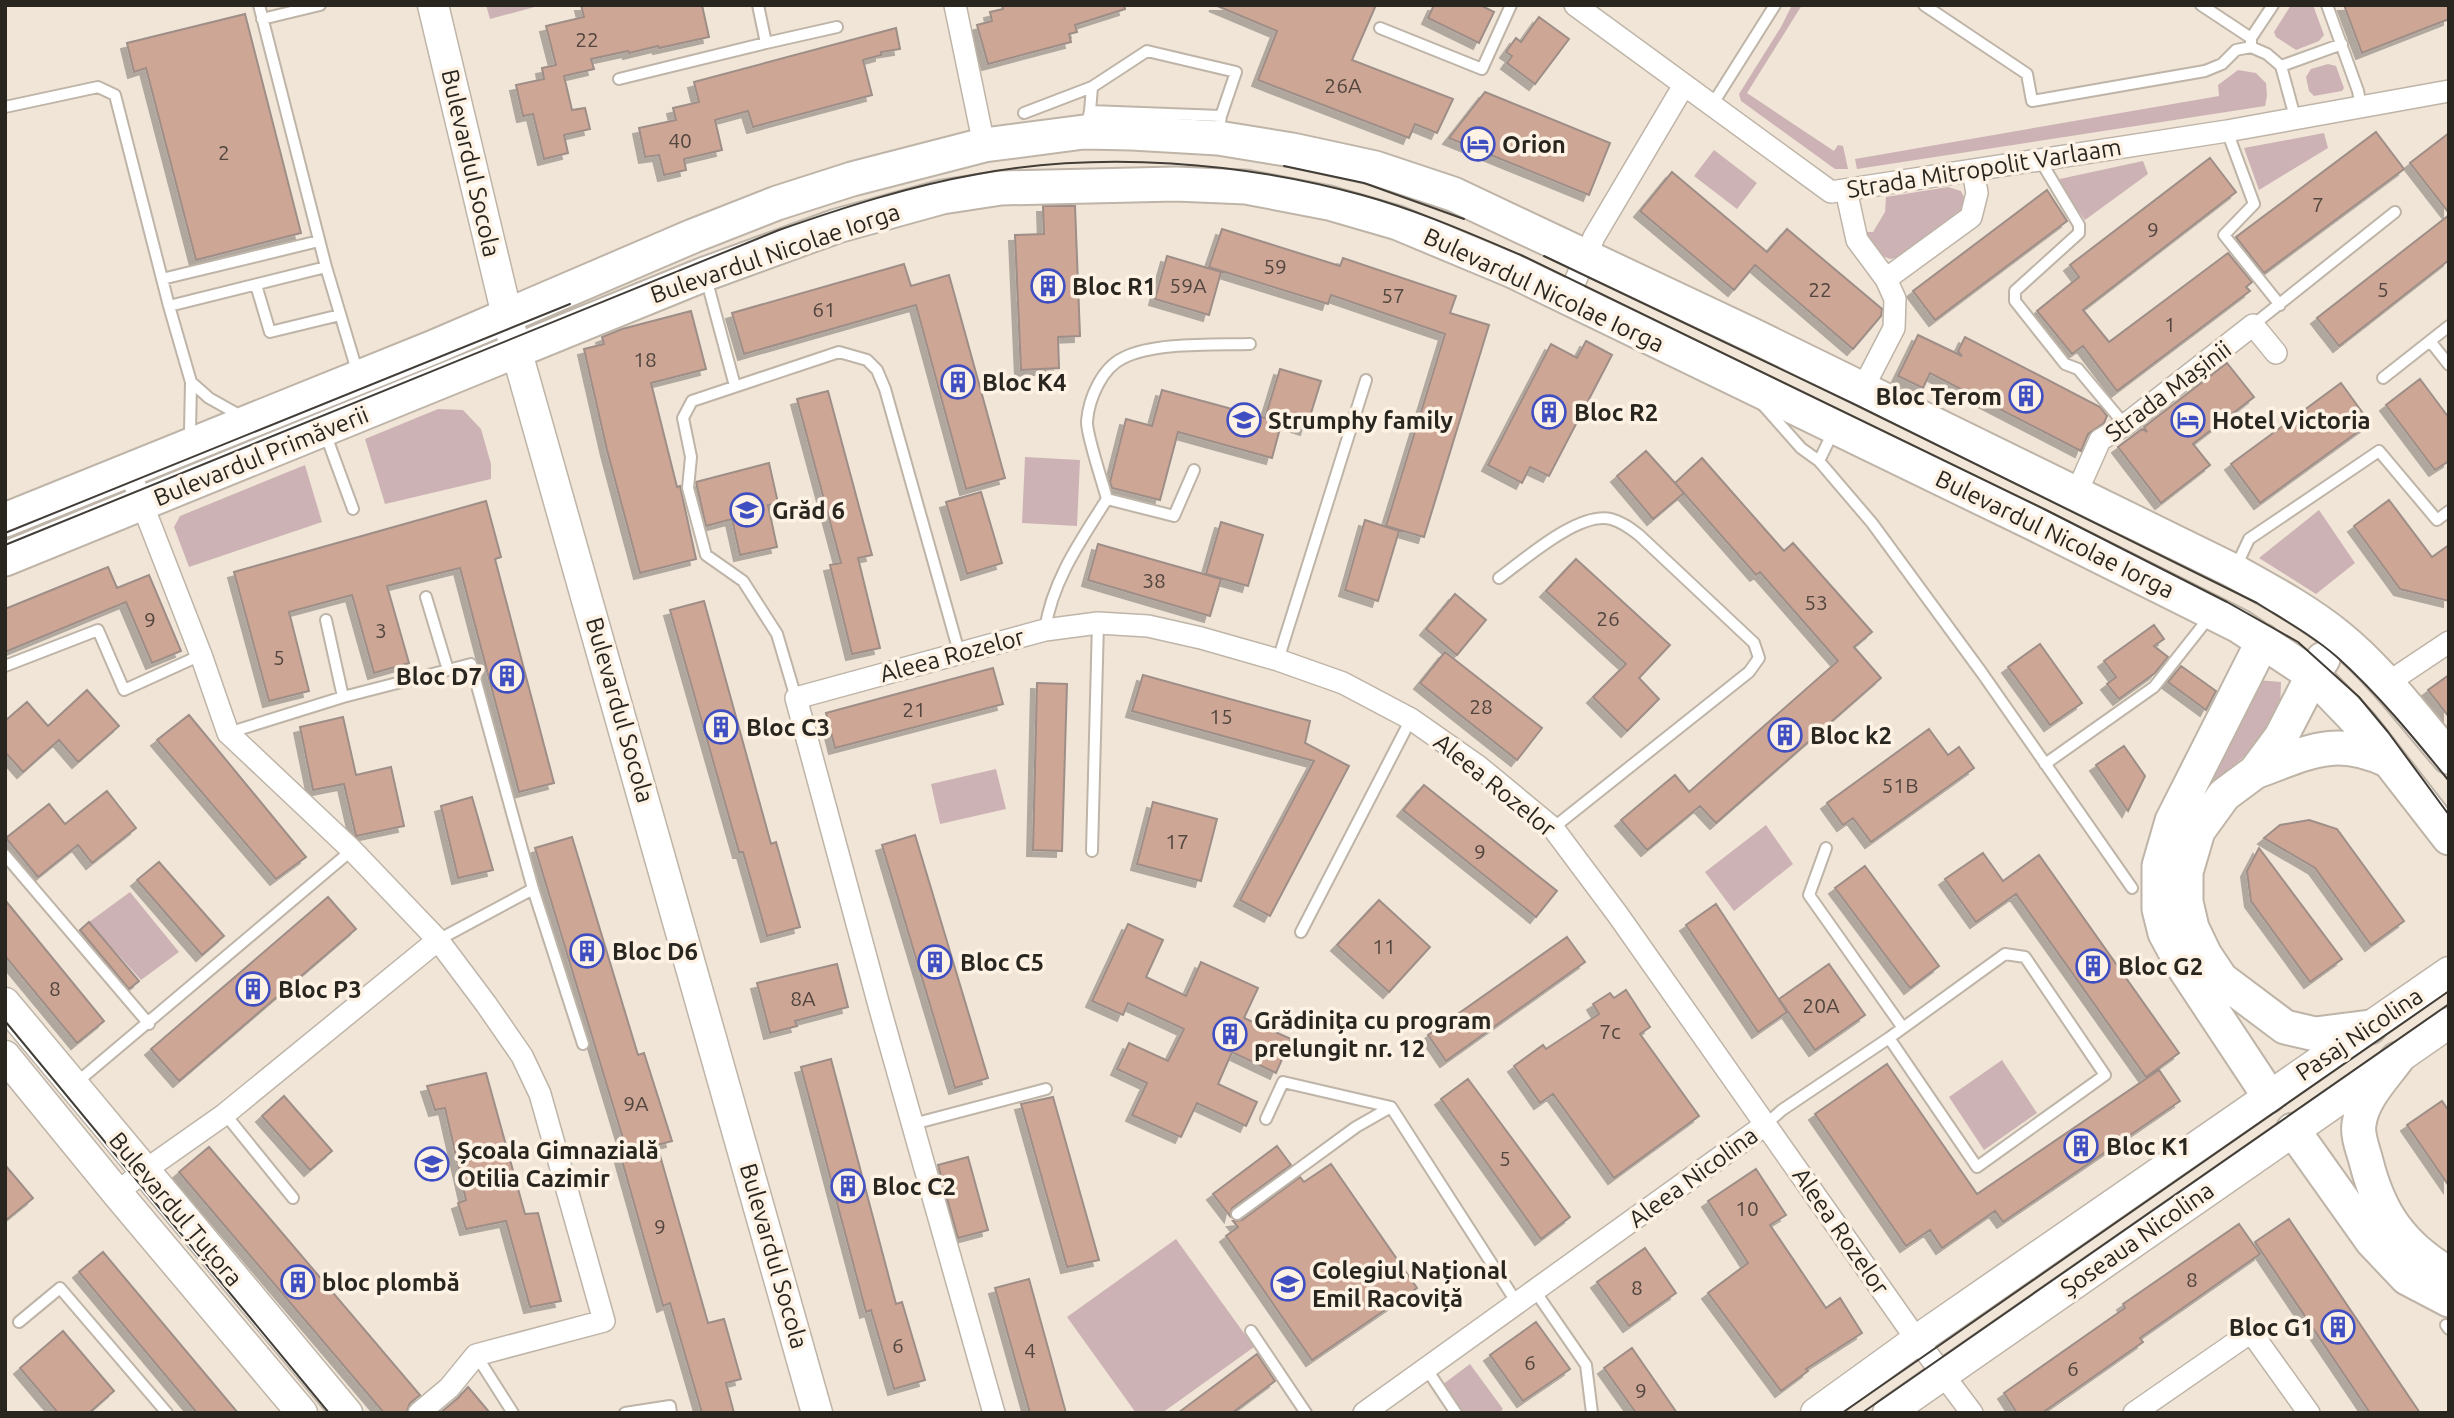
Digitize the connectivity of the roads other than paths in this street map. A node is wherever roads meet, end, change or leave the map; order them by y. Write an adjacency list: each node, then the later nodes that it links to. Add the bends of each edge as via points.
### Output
1 (260, 5): 13 (lane)
2 (320, 5): 13 (lane)
3 (433, 5): 48 (main road, Bulevardul Socola)
4 (758, 5): 16 (lane)
5 (955, 5): 32 (street)
6 (1511, 5): 15 (lane, via 1482,69)
7 (1575, 5): 21 (street, Strada Mitropolit Varlaam)
8 (1775, 5): 24 (lane)
9 (1924, 5): 17 (lane, via 2027,74 2032,100 2204,71)
10 (2201, 5): 17 (lane)
11 (2273, 5): 17 (lane)
12 (2327, 5): 18 (lane)
13 (262, 19): 37 (lane)
14 (837, 27): 16 (lane)
15 (1380, 28)
16 (766, 43): 20 (lane)
17 (2251, 43): 19 (lane)
18 (2342, 44): 19 (lane); 25 (lane)
19 (2281, 66): 28 (lane)
20 (619, 79)
21 (1684, 85): 24 (street, Strada Mitropolit Varlaam); 38 (street)
22 (1092, 88): 27 (lane); 29 (lane); 30 (lane, via 1147,51 1236,72)
23 (2449, 91): 25 (street, Strada Mitropolit Varlaam)
24 (1712, 105): 35 (street, Strada Mitropolit Varlaam, via 1831,192)
25 (2361, 106): 28 (street, Strada Mitropolit Varlaam)
26 (5, 107): 41 (lane, via 98,87 115,95)
27 (1024, 113)
28 (2295, 117): 31 (street, Strada Mitropolit Varlaam)
29 (1087, 122): 30 (main road, Bulevardul Nicolae Iorga, via 1132,132); 32 (main road, Bulevardul Nicolae Iorga)
30 (1219, 127): 38 (main road, Bulevardul Nicolae Iorga, via 1292,150 1375,168 1453,194)
31 (2227, 131): 33 (street, Strada Mitropolit Varlaam); 45 (lane, via 2254,204 2224,235)
32 (984, 145): 48 (main road, Bulevardul Nicolae Iorga, via 777,203)
33 (2040, 160): 34 (street, Strada Mitropolit Varlaam); 65 (lane, via 2079,225 2079,233 2015,290 2015,301 2065,364 2078,369)
34 (1973, 171): 35 (street, Strada Mitropolit Varlaam); 42 (street, via 1978,192 1971,217)
35 (1846, 190): 42 (street, via 1857,240)
36 (2395, 212): 45 (lane)
37 (319, 241): 39 (lane); 41 (lane)
38 (1585, 257): 44 (street); 61 (main road, Bulevardul Nicolae Iorga)
39 (326, 267): 43 (lane); 47 (lane)
40 (705, 274): 44 (main road, Bulevardul Nicolae Iorga, via 837,226 942,197 1001,188 1176,184 1245,187 1341,206 1398,223); 53 (main road, Bulevardul Nicolae Iorga); 60 (lane)
41 (162, 279): 46 (lane)
42 (1886, 279): 61 (street, via 1895,299 1894,328)
43 (256, 285): 46 (lane); 47 (lane, via 270,332)
44 (1568, 298): 62 (main road, Bulevardul Nicolae Iorga)
45 (2280, 305): 49 (lane)
46 (169, 306): 59 (lane)
47 (340, 315): 56 (lane)
48 (507, 315): 53 (main road, Bulevardul Socola); 56 (main road, Bulevardul Primăverii)
49 (2253, 326): 54 (street, Strada Mașinii); 65 (street, Strada Mașinii)
50 (2449, 326): 51 (lane)
51 (2430, 341): 55 (lane); 57 (lane)
52 (1250, 344): 72 (lane, via 1151,350 1122,358 1105,372 1087,422)
53 (517, 351): 63 (main road, Bulevardul Primăverii, via 446,382); 154 (main road, Bulevardul Socola)
54 (2276, 353)
55 (2449, 365)
56 (359, 377): 63 (main road, Bulevardul Primăverii)
57 (2384, 378)
58 (1366, 380): 90 (lane)
59 (191, 382): 64 (lane, via 234,412); 67 (lane)
60 (735, 386): 88 (lane, via 839,352 867,360 877,370); 96 (lane, via 692,401 683,418 691,457 688,488 706,555 750,591 777,634)
61 (1862, 390): 71 (main road, Bulevardul Nicolae Iorga)
62 (1766, 394): 66 (main road, Bulevardul Nicolae Iorga); 68 (lane, via 1762,404 1801,448)
63 (318, 412): 64 (main road, Bulevardul Primăverii); 73 (main road, Bulevardul Primăverii); 74 (lane)
64 (239, 424): 67 (main road, Bulevardul Primăverii)
65 (2125, 425): 71 (street, Strada Mașinii, via 2100,440)
66 (1835, 427): 68 (lane); 81 (main road, Bulevardul Nicolae Iorga)
67 (194, 443): 69 (main road, Bulevardul Primăverii)
68 (1819, 461): 101 (lane, via 1872,523)
69 (129, 470): 73 (street); 76 (main road, Bulevardul Primăverii)
70 (1194, 470): 72 (lane, via 1174,516)
71 (2076, 494): 78 (main road, Bulevardul Nicolae Iorga)
72 (1107, 499): 84 (lane, via 1065,568 1048,606)
73 (142, 504): 77 (main road, Bulevardul Primăverii); 89 (street)
74 (353, 509)
75 (2449, 511): 78 (lane, via 2437,520 2379,451 2249,540)
76 (5, 520)
77 (5, 559)
78 (2234, 571): 85 (main road, Bulevardul Nicolae Iorga)
79 (1499, 578): 103 (lane, via 1576,523 1609,518 1624,523 1649,544 1754,643 1759,657 1749,672)
80 (426, 597): 92 (lane)
81 (2213, 612): 86 (main road, Bulevardul Nicolae Iorga); 101 (lane, via 2154,687)
82 (326, 620): 95 (lane)
83 (1098, 624): 84 (street, Aleea Rozelor); 90 (street, Aleea Rozelor, via 1147,626); 107 (lane)
84 (1045, 630): 88 (street, Aleea Rozelor)
85 (2340, 637): 93 (main road); 94 (main road, Bulevardul Nicolae Iorga)
86 (2263, 641): 93 (main road, Bulevardul Nicolae Iorga); 111 (main road, via 2172,821 2159,866 2159,909)
87 (2449, 642): 94 (street)
88 (959, 652): 96 (street, Aleea Rozelor)
89 (201, 655): 91 (lane, via 124,690 98,630); 98 (street)
90 (1278, 660): 97 (street, Aleea Rozelor, via 1343,683)
91 (5, 666)
92 (448, 670): 95 (lane); 110 (lane, via 471,664)
93 (2313, 675): 100 (main road, Bulevardul Nicolae Iorga); 102 (main road, via 2281,737)
94 (2386, 684): 99 (main road, Bulevardul Nicolae Iorga)
95 (343, 697): 98 (lane)
96 (796, 698): 130 (street)
97 (1412, 719): 103 (street, Aleea Rozelor); 112 (lane)
98 (228, 733): 106 (street)
99 (2449, 757)
100 (2392, 762): 102 (main road, via 2347,747 2315,750); 104 (main road, Bulevardul Nicolae Iorga)
101 (2045, 764): 109 (lane)
102 (2255, 772): 111 (main road, via 2224,795 2198,831)
103 (1553, 828): 131 (street, Aleea Rozelor)
104 (2449, 838)
105 (1826, 848): 119 (lane, via 1809,895)
106 (352, 850): 113 (street); 117 (lane)
107 (1092, 851)
108 (5, 855): 117 (lane)
109 (2132, 888)
110 (533, 889): 113 (lane); 121 (lane)
111 (2177, 923): 118 (main road, via 2192,928 2221,979 2285,1027 2315,1034); 126 (main road, via 2183,966)
112 (1301, 932)
113 (438, 940): 128 (street); 144 (street, via 522,1056 540,1094 604,1321)
114 (2449, 972): 118 (main road, Pasaj Nicolina)
115 (5, 1003): 124 (main road, Bulevardul Țuțora)
116 (2449, 1023): 123 (main road, Pasaj Nicolina)
117 (149, 1024): 124 (lane)
118 (2370, 1027): 126 (main road, Pasaj Nicolina)
119 (1903, 1028): 120 (lane, Aleea Nicolina); 120 (lane, Aleea Nicolina, via 2005,954 2025,957 2105,1075 1977,1167)
120 (1889, 1038): 131 (lane, Aleea Nicolina)
121 (583, 1044)
122 (5, 1056): 134 (main road, Bulevardul Țuțora)
123 (2397, 1059): 132 (main road, Pasaj Nicolina); 137 (main road, via 2369,1097 2359,1124 2361,1145 2387,1218)
124 (73, 1086): 133 (main road, Bulevardul Țuțora)
125 (1046, 1089): 130 (lane)
126 (2269, 1096): 143 (main road, Șoseaua Nicolina)
127 (1391, 1107): 129 (lane, via 1283,1082); 136 (lane, via 1356,1127); 139 (lane)
128 (225, 1114): 133 (street); 135 (lane)
129 (1266, 1119)
130 (913, 1124): 155 (street)
131 (1765, 1125): 138 (street, Aleea Nicolina); 143 (street, Aleea Rozelor)
132 (2293, 1130): 137 (main road, via 2372,1241); 146 (main road, Șoseaua Nicolina)
133 (144, 1171): 134 (street); 149 (main road, Bulevardul Țuțora)
134 (117, 1193): 148 (main road, Bulevardul Țuțora)
135 (293, 1198)
136 (1237, 1214)
137 (2430, 1272): 140 (main road)
138 (1535, 1291): 139 (street, Aleea Nicolina); 159 (lane, via 1586,1365)
139 (1517, 1303): 145 (street, Aleea Nicolina)
140 (2448, 1318)
141 (19, 1322): 147 (lane, via 60,1288)
142 (1251, 1331): 156 (lane)
143 (1917, 1340): 146 (street, Aleea Rozelor); 160 (main road, Șoseaua Nicolina)
144 (476, 1355): 150 (street, via 449,1388); 151 (lane)
145 (1426, 1368): 157 (street, Aleea Nicolina); 158 (lane)
146 (1944, 1374): 161 (main road, Șoseaua Nicolina); 162 (street, Aleea Rozelor)
147 (167, 1413)
148 (302, 1413)
149 (347, 1413)
150 (419, 1413)
151 (513, 1413)
152 (625, 1413): 153 (lane, via 670,1406)
153 (671, 1413)
154 (817, 1413)
155 (993, 1413)
156 (1306, 1413)
157 (1364, 1413)
158 (1456, 1413)
159 (1592, 1413)
160 (1816, 1413)
161 (1888, 1413)
162 (1972, 1413)
163 (2134, 1413): 164 (street, via 2252,1332)
164 (2309, 1413)

